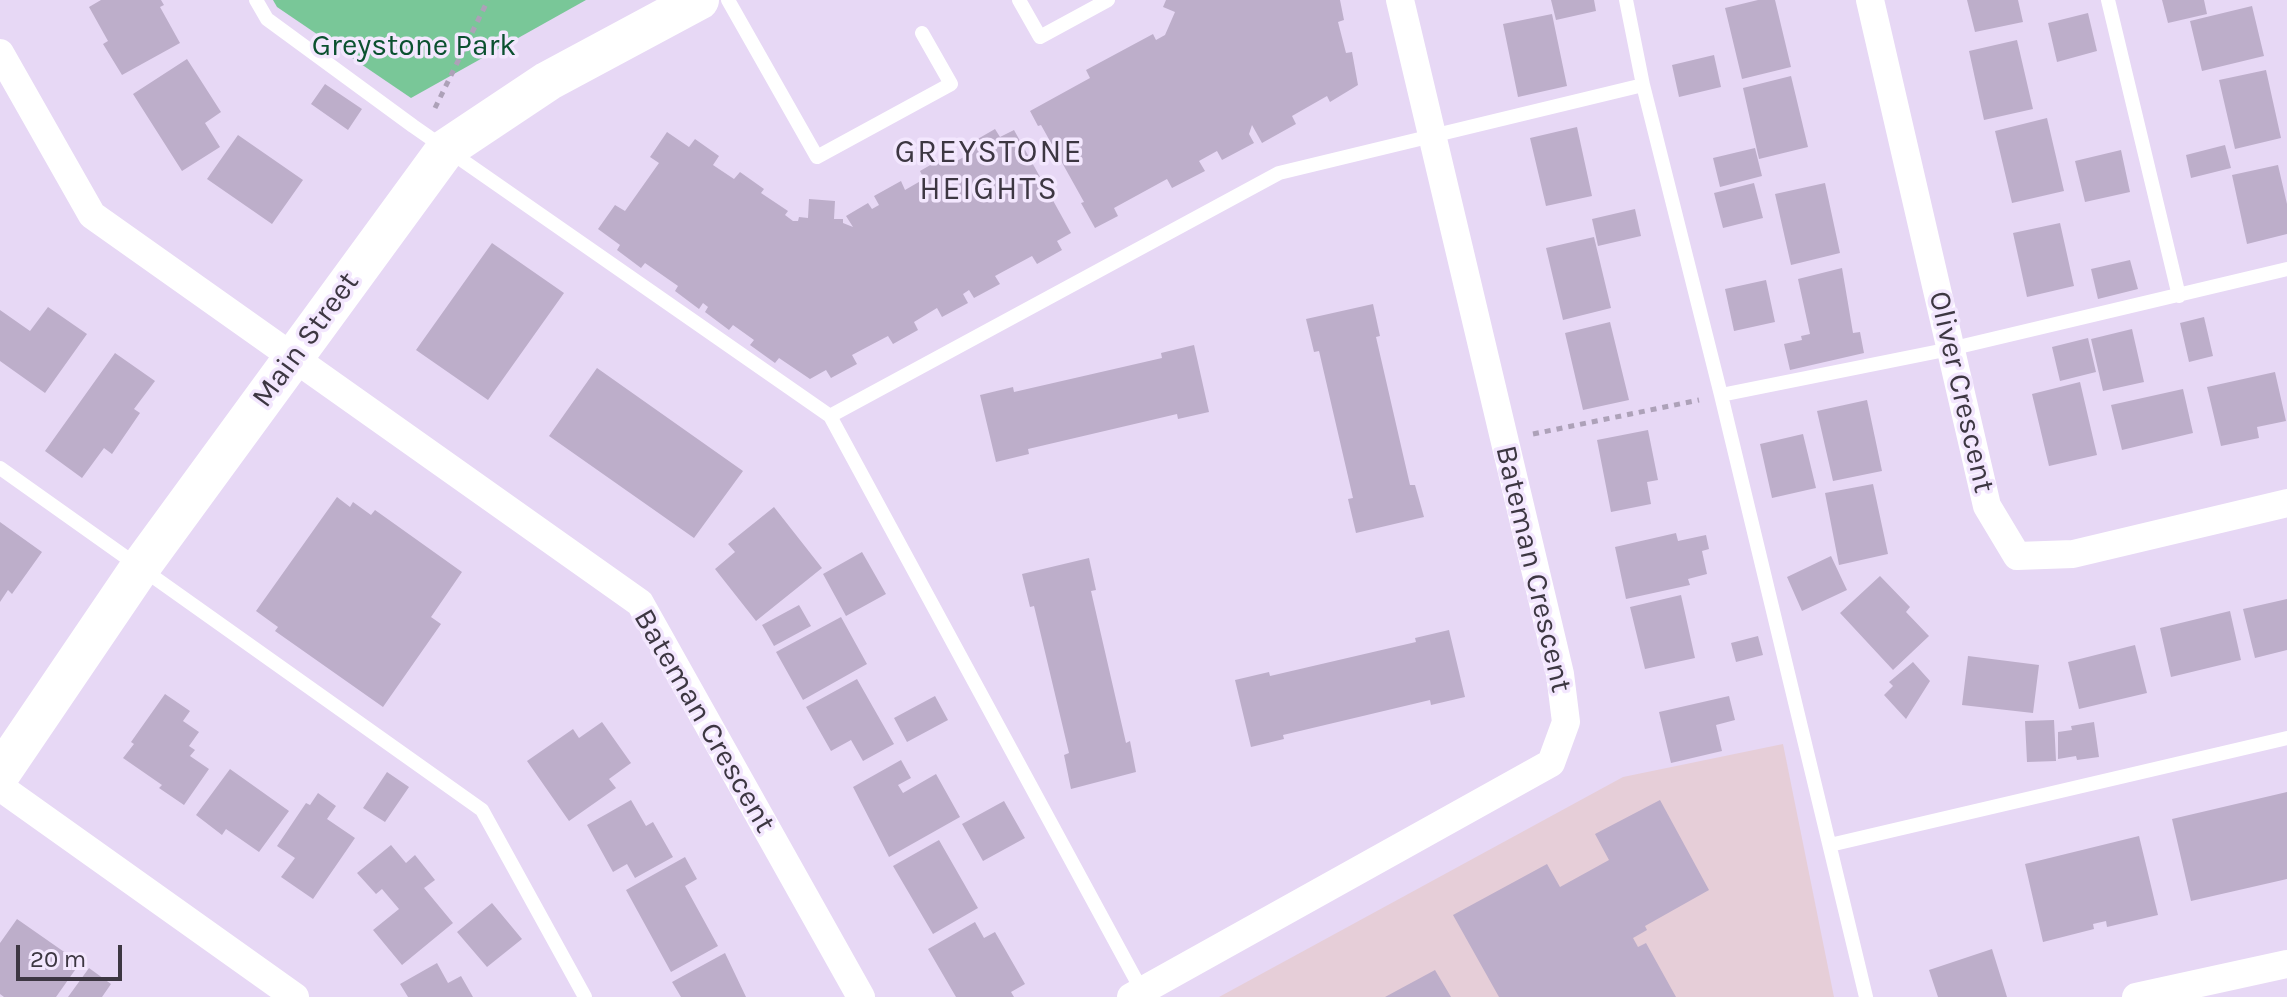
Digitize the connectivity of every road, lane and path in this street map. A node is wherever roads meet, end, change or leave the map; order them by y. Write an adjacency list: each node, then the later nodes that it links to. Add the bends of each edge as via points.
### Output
1 (256, 0): 14 (lane, via 267,19)
2 (488, 0): 14 (path, via 439,105)
3 (699, 0): 16 (street, Main Street, via 548,81)
4 (728, 0): 11 (lane, via 817,157 951,84)
5 (1019, 0): 6 (lane, via 1040,37)
6 (1108, 0)
7 (1400, 0): 15 (street, Bateman Crescent)
8 (1626, 0): 13 (lane)
9 (1870, 0): 19 (street, Oliver Crescent)
10 (2108, 0): 18 (lane)
11 (922, 33)
12 (0, 53): 20 (street, Bateman Crescent, via 92,215)
13 (1643, 85): 15 (lane); 21 (lane)
14 (413, 126): 16 (lane)
15 (1430, 135): 22 (lane, via 1279,173); 33 (street, Bateman Crescent, via 1560,674 1566,722 1551,763)
16 (446, 149): 20 (street, Main Street); 22 (lane)
17 (2287, 269): 18 (lane)
18 (2179, 296): 19 (lane)
19 (1950, 349): 21 (lane); 25 (street, Oliver Crescent, via 1987,506 2017,556 2073,554)
20 (293, 358): 26 (street, Main Street); 36 (street, Bateman Crescent, via 640,603)
21 (1721, 395): 23 (path); 30 (lane)
22 (830, 416): 33 (lane)
23 (1531, 435)
24 (0, 468): 26 (lane)
25 (2287, 503)
26 (139, 569): 28 (street, Main Street); 35 (lane, via 482,810)
27 (2287, 738): 30 (lane)
28 (0, 774)
29 (0, 787): 34 (street)
30 (1830, 845): 37 (lane)
31 (2287, 964): 32 (street)
32 (2222, 986): 38 (street)
33 (1136, 994)
34 (295, 997)
35 (585, 997)
36 (861, 997)
37 (1866, 997)
38 (2136, 997)

